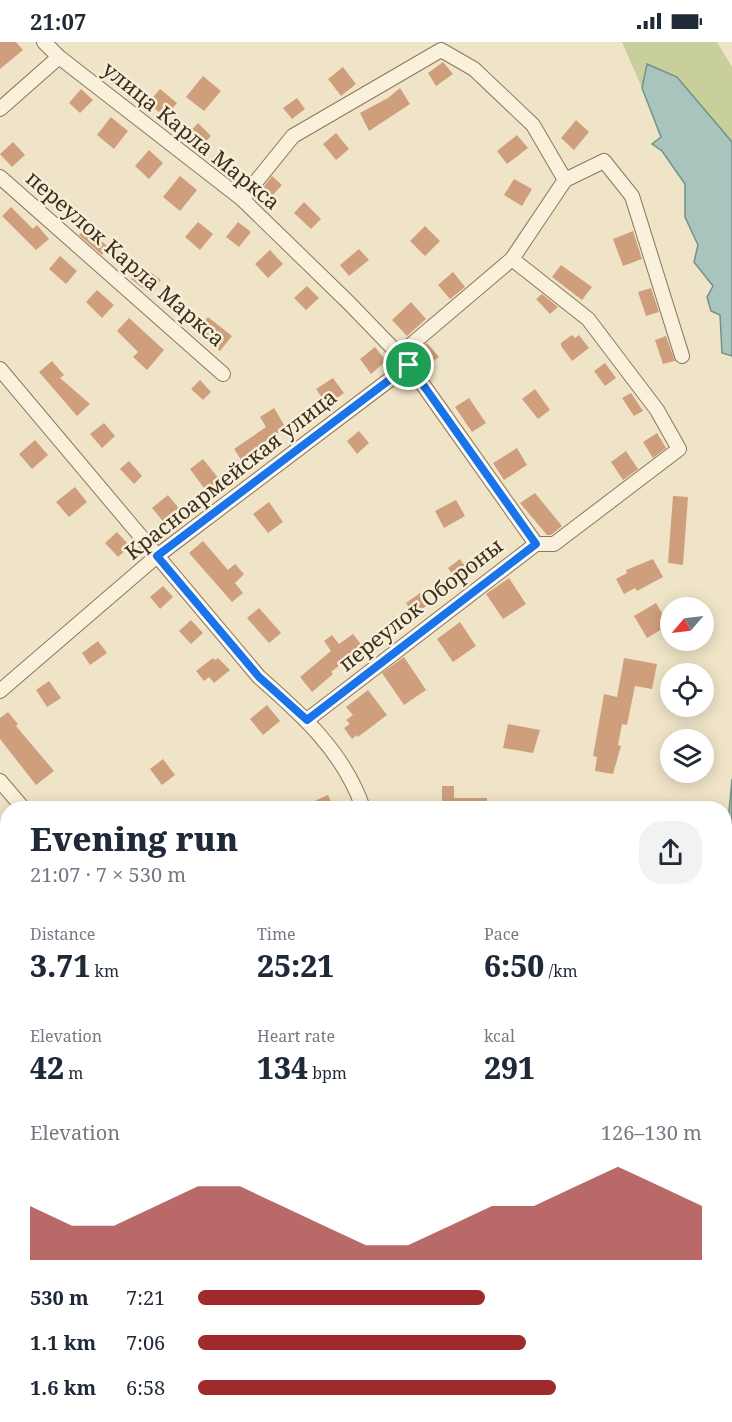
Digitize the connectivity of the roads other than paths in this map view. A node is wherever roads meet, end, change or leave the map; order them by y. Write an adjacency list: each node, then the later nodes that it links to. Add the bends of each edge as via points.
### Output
1 (44, 42): 2 (street, улица Карла Маркса)
2 (59, 57): 3 (street); 6 (street, улица Карла Маркса)
3 (0, 109)
4 (0, 177): 11 (street, переулок Карла Маркса)
5 (565, 180): 6 (street, via 533,125 474,69 441,50 293,136); 7 (street, Красноармейская улица); 8 (street, via 604,161 632,196)
6 (242, 200): 9 (street, улица Карла Маркса)
7 (512, 259): 9 (street, Красноармейская улица); 12 (street, переулок Обороны, via 588,320 657,410 679,448 554,544)
8 (682, 356)
9 (404, 360): 12 (street, улица Карла Маркса); 13 (street, Красноармейская улица)
10 (0, 369): 13 (street)
11 (223, 374)
12 (536, 544): 15 (street, переулок Обороны)
13 (157, 556): 14 (street, Красноармейская улица); 15 (street, via 259,677)
14 (0, 691)
15 (307, 720): 18 (street, via 333,750)
16 (0, 781): 17 (street)
17 (17, 801)
18 (361, 801)

